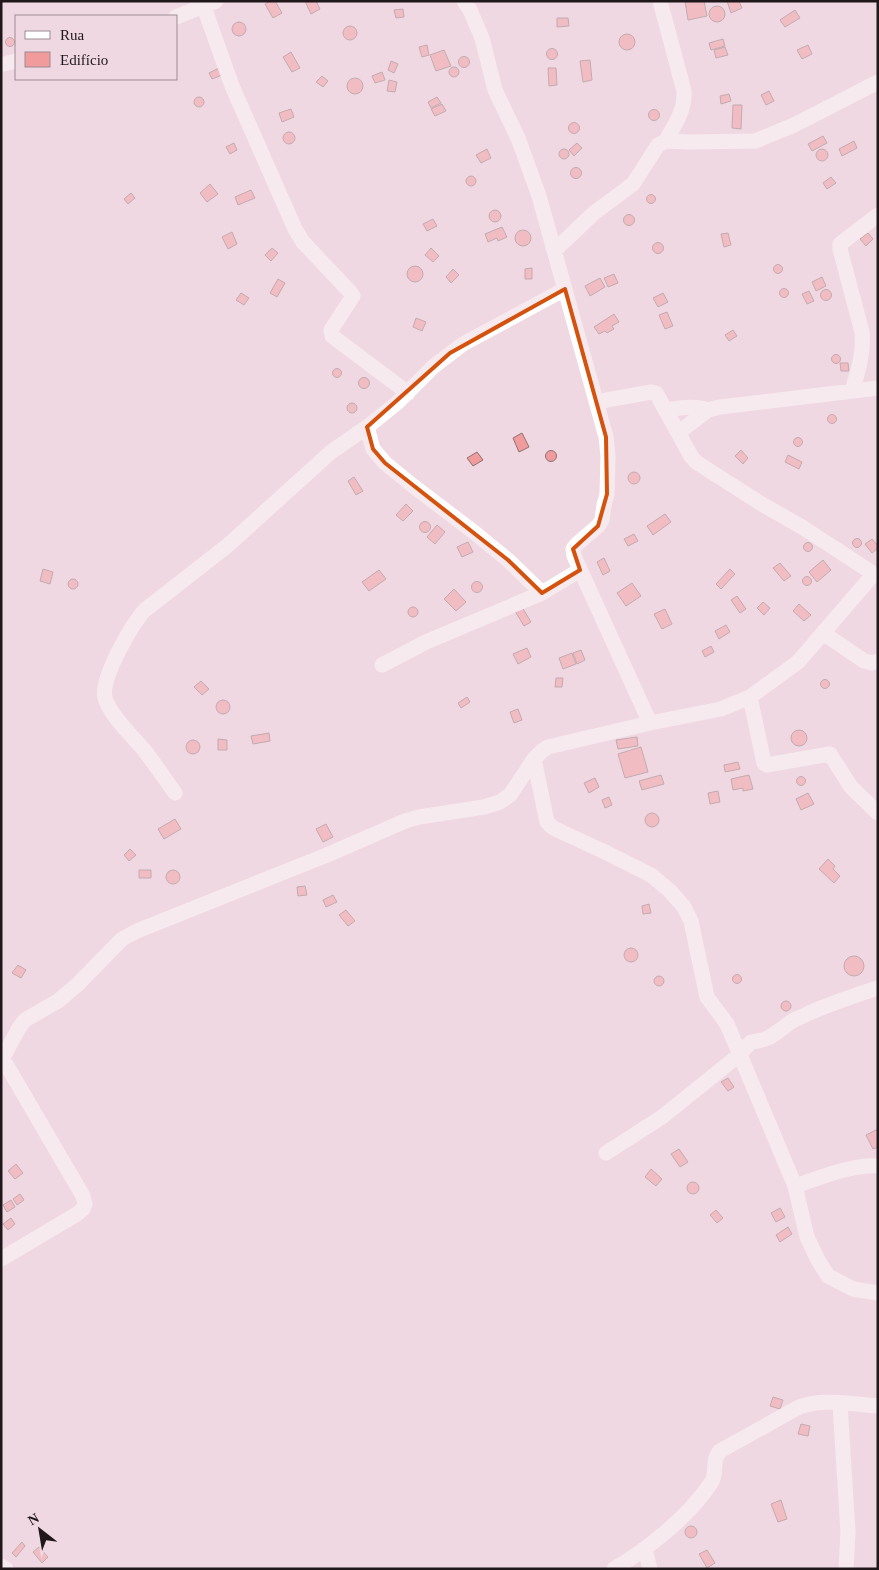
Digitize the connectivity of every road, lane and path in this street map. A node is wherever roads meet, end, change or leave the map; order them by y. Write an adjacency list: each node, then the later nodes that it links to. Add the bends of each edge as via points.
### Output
1 (464, 1): 8 (street, via 482,38 495,90 527,159)
2 (660, 1): 6 (street, via 684,91 682,110)
3 (210, 4): 4 (street); 12 (street, via 232,86 295,229 302,242 352,293 331,330 332,336)
4 (178, 16)
5 (878, 82): 6 (street, via 755,141)
6 (666, 141): 8 (street, via 658,145 632,184 594,213)
7 (878, 215): 11 (street, via 840,244 862,332 861,363)
8 (555, 250): 9 (street)
9 (565, 288): 12 (street, via 450,352); 13 (street)
10 (878, 388): 11 (street)
11 (852, 391): 15 (street)
12 (408, 393): 16 (street)
13 (596, 402): 14 (street, via 651,392 656,393); 18 (street, via 607,447 608,494 602,520 574,549)
14 (666, 410): 15 (street, via 691,407); 17 (street)
15 (708, 410): 17 (street)
16 (367, 427): 19 (street, via 373,448 385,463 508,560); 26 (street, via 331,452 234,540 145,610 118,652 104,690 109,708)
17 (678, 433): 20 (street, via 696,462 872,574)
18 (580, 570): 19 (street); 24 (street)
19 (542, 593): 22 (street, via 426,642)
20 (823, 633): 21 (street, via 864,661); 23 (street, via 798,662)
21 (878, 661)
22 (382, 665)
23 (750, 697): 24 (street, via 721,709); 27 (street, via 764,763 830,754 850,787)
24 (650, 723): 25 (street, via 548,747)
25 (534, 759): 29 (street, via 547,822 553,828 651,875 684,907 691,921 706,997); 32 (street, via 510,795 500,802 405,821 122,939 77,985 25,1020)
26 (175, 793)
27 (878, 814)
28 (878, 988): 30 (street, via 824,1007 790,1023 763,1041)
29 (727, 1024): 30 (street, via 738,1038); 31 (street)
30 (751, 1042): 31 (street)
31 (739, 1055): 33 (street, via 662,1117); 35 (street)
32 (2, 1060): 36 (street, via 85,1204 77,1214)
33 (606, 1153)
34 (878, 1166): 35 (street, via 857,1167)
35 (795, 1186): 37 (street, via 807,1237 828,1276 853,1289)
36 (1, 1259)
37 (878, 1293)
38 (840, 1404): 39 (street); 40 (street, via 809,1403 720,1451 716,1455 714,1479 701,1499); 45 (street, via 848,1532)
39 (878, 1406)
40 (645, 1549): 43 (street); 44 (street)
41 (1, 1566): 42 (street)
42 (6, 1569)
43 (614, 1569)
44 (650, 1569)
45 (846, 1569)

